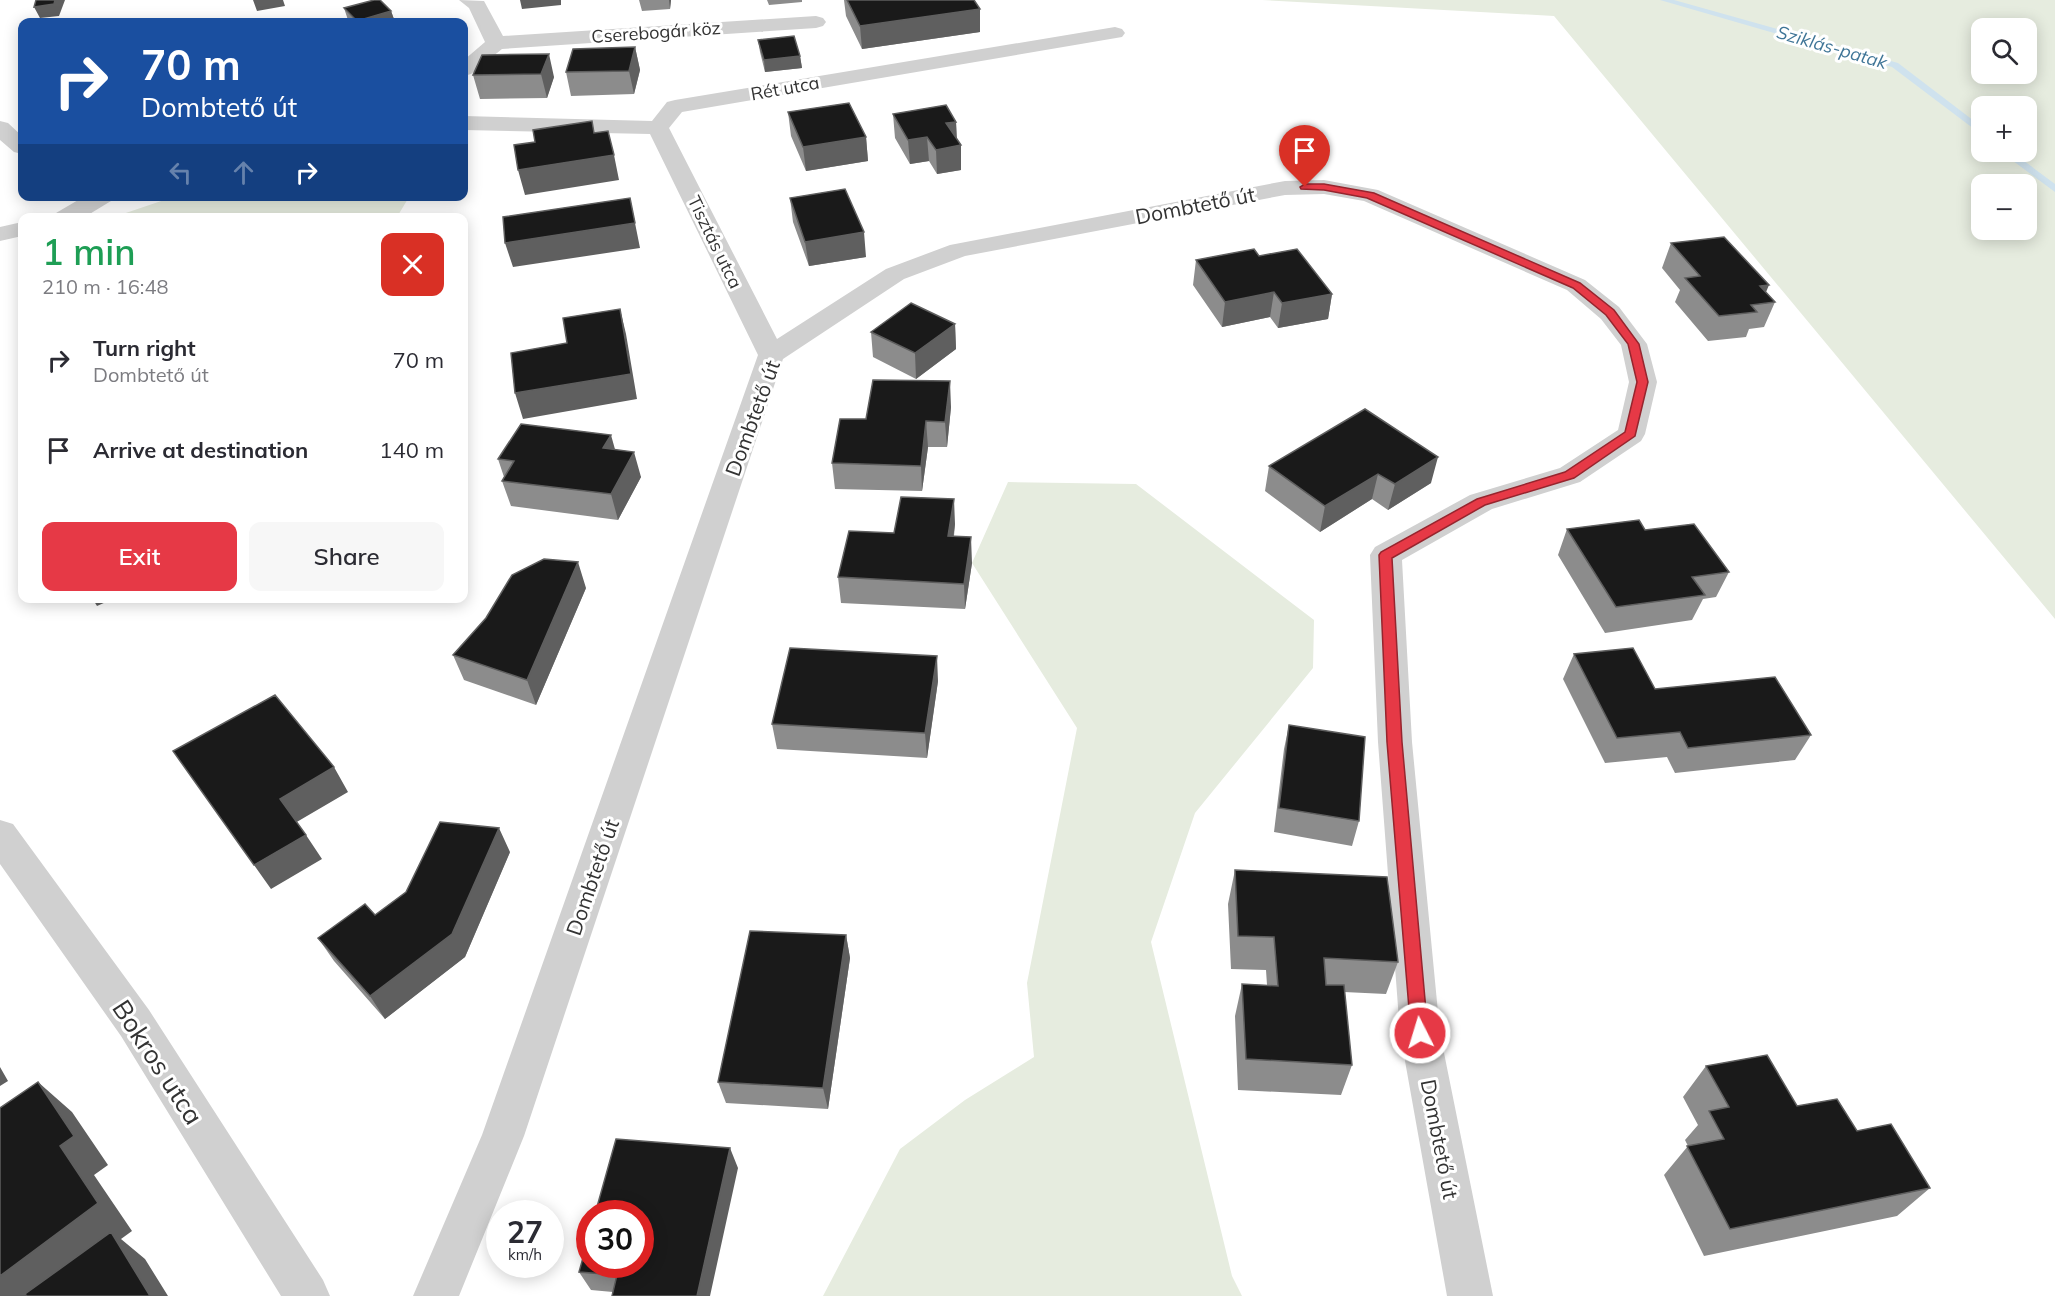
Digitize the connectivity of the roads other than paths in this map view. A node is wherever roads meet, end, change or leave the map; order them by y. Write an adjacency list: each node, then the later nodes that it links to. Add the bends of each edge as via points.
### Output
1 (469, 0): 4 (street, via 477,5)
2 (816, 22): 4 (street, Cserebogár köz)
3 (1114, 33): 8 (street, Rét utca, via 675,107)
4 (496, 43): 5 (street)
5 (468, 67)
6 (468, 123): 8 (street)
7 (0, 128): 9 (street)
8 (658, 128): 14 (street, Tisztás utca)
9 (18, 144)
10 (94, 201): 11 (street)
11 (73, 213)
12 (18, 230): 13 (street)
13 (0, 234)
14 (771, 355): 17 (street, Dombtető út, via 503,1136); 18 (street, Dombtető út, via 895,274 959,250 1286,188 1324,187 1370,195 1576,285 1610,313 1634,344 1643,382 1630,434 1570,475 1481,502 1386,555 1395,742 1420,1033)
15 (0, 835): 16 (street, Bokros utca, via 135,1023)
16 (307, 1296)
17 (436, 1296)
18 (1470, 1296)

